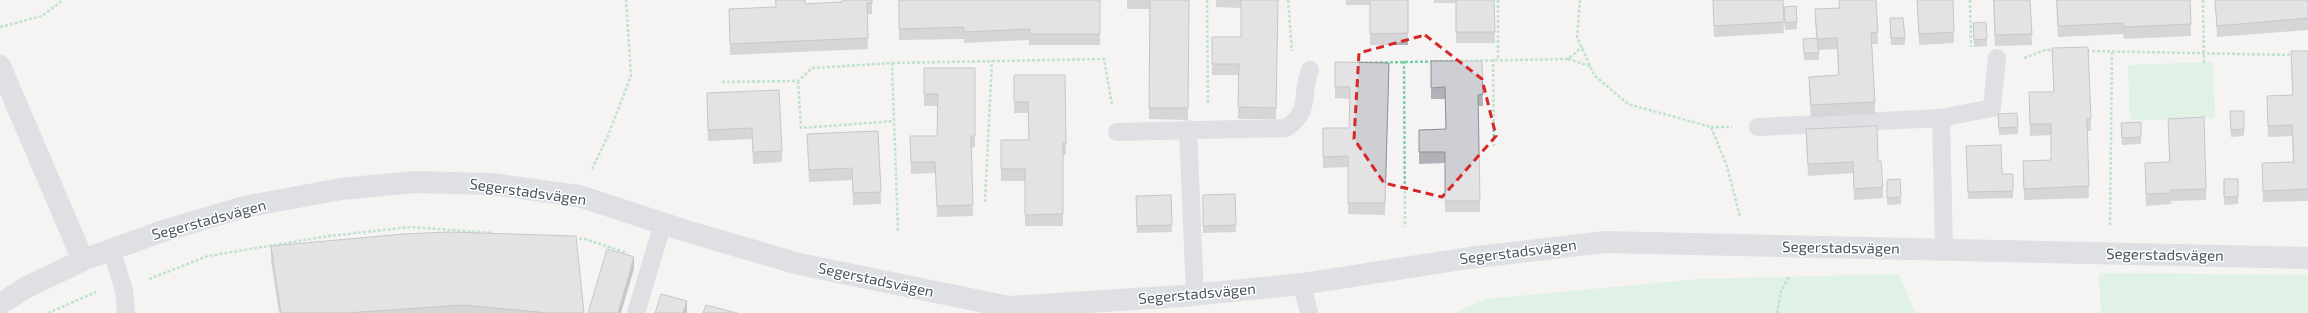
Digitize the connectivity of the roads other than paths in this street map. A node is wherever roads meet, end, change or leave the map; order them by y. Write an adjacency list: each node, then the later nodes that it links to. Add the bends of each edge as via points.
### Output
1 (1997, 58): 4 (lane, via 1992,108)
2 (0, 66): 12 (street)
3 (1310, 70): 6 (lane, via 1305,82 1303,112 1296,122 1286,128)
4 (1941, 118): 5 (lane); 10 (lane)
5 (1758, 127)
6 (1188, 130): 7 (lane); 14 (lane)
7 (1117, 132)
8 (663, 224): 9 (street, Segerstadsvägen, via 579,196 491,184 430,182 341,189 244,207); 14 (street, Segerstadsvägen, via 799,264 1009,307); 17 (lane)
9 (111, 249): 12 (street, Segerstadsvägen); 16 (lane, via 123,285)
10 (1944, 250): 11 (street, Segerstadsvägen); 13 (street, Segerstadsvägen, via 1605,242 1469,258)
11 (2308, 258)
12 (83, 260): 15 (street, Segerstadsvägen, via 27,287)
13 (1302, 284): 14 (street, Segerstadsvägen); 18 (lane)
14 (1195, 295)
15 (0, 304)
16 (126, 313)
17 (636, 313)
18 (1309, 313)

